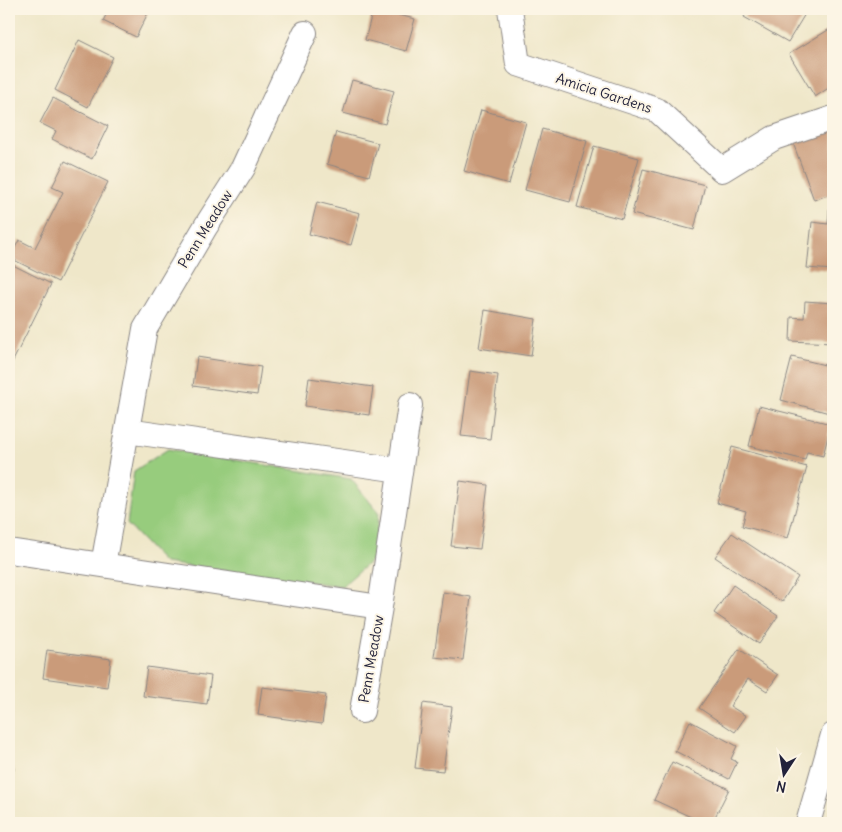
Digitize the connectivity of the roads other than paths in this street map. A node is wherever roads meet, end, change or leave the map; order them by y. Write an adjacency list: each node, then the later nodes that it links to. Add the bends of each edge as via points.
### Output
1 (510, 9): 3 (street, Amicia Gardens, via 518,64 657,110 722,170 774,138)
2 (305, 32): 5 (street, Penn Meadow, via 243,168 145,329)
3 (833, 118)
4 (410, 405): 6 (street, Penn Meadow)
5 (127, 431): 6 (street); 8 (street, Penn Meadow)
6 (400, 470): 9 (street, Penn Meadow)
7 (9, 551): 8 (street, Penn Meadow)
8 (103, 565): 9 (street, Penn Meadow)
9 (380, 607): 10 (street, Penn Meadow)
10 (362, 711)
11 (833, 735): 12 (street)
12 (808, 823)

